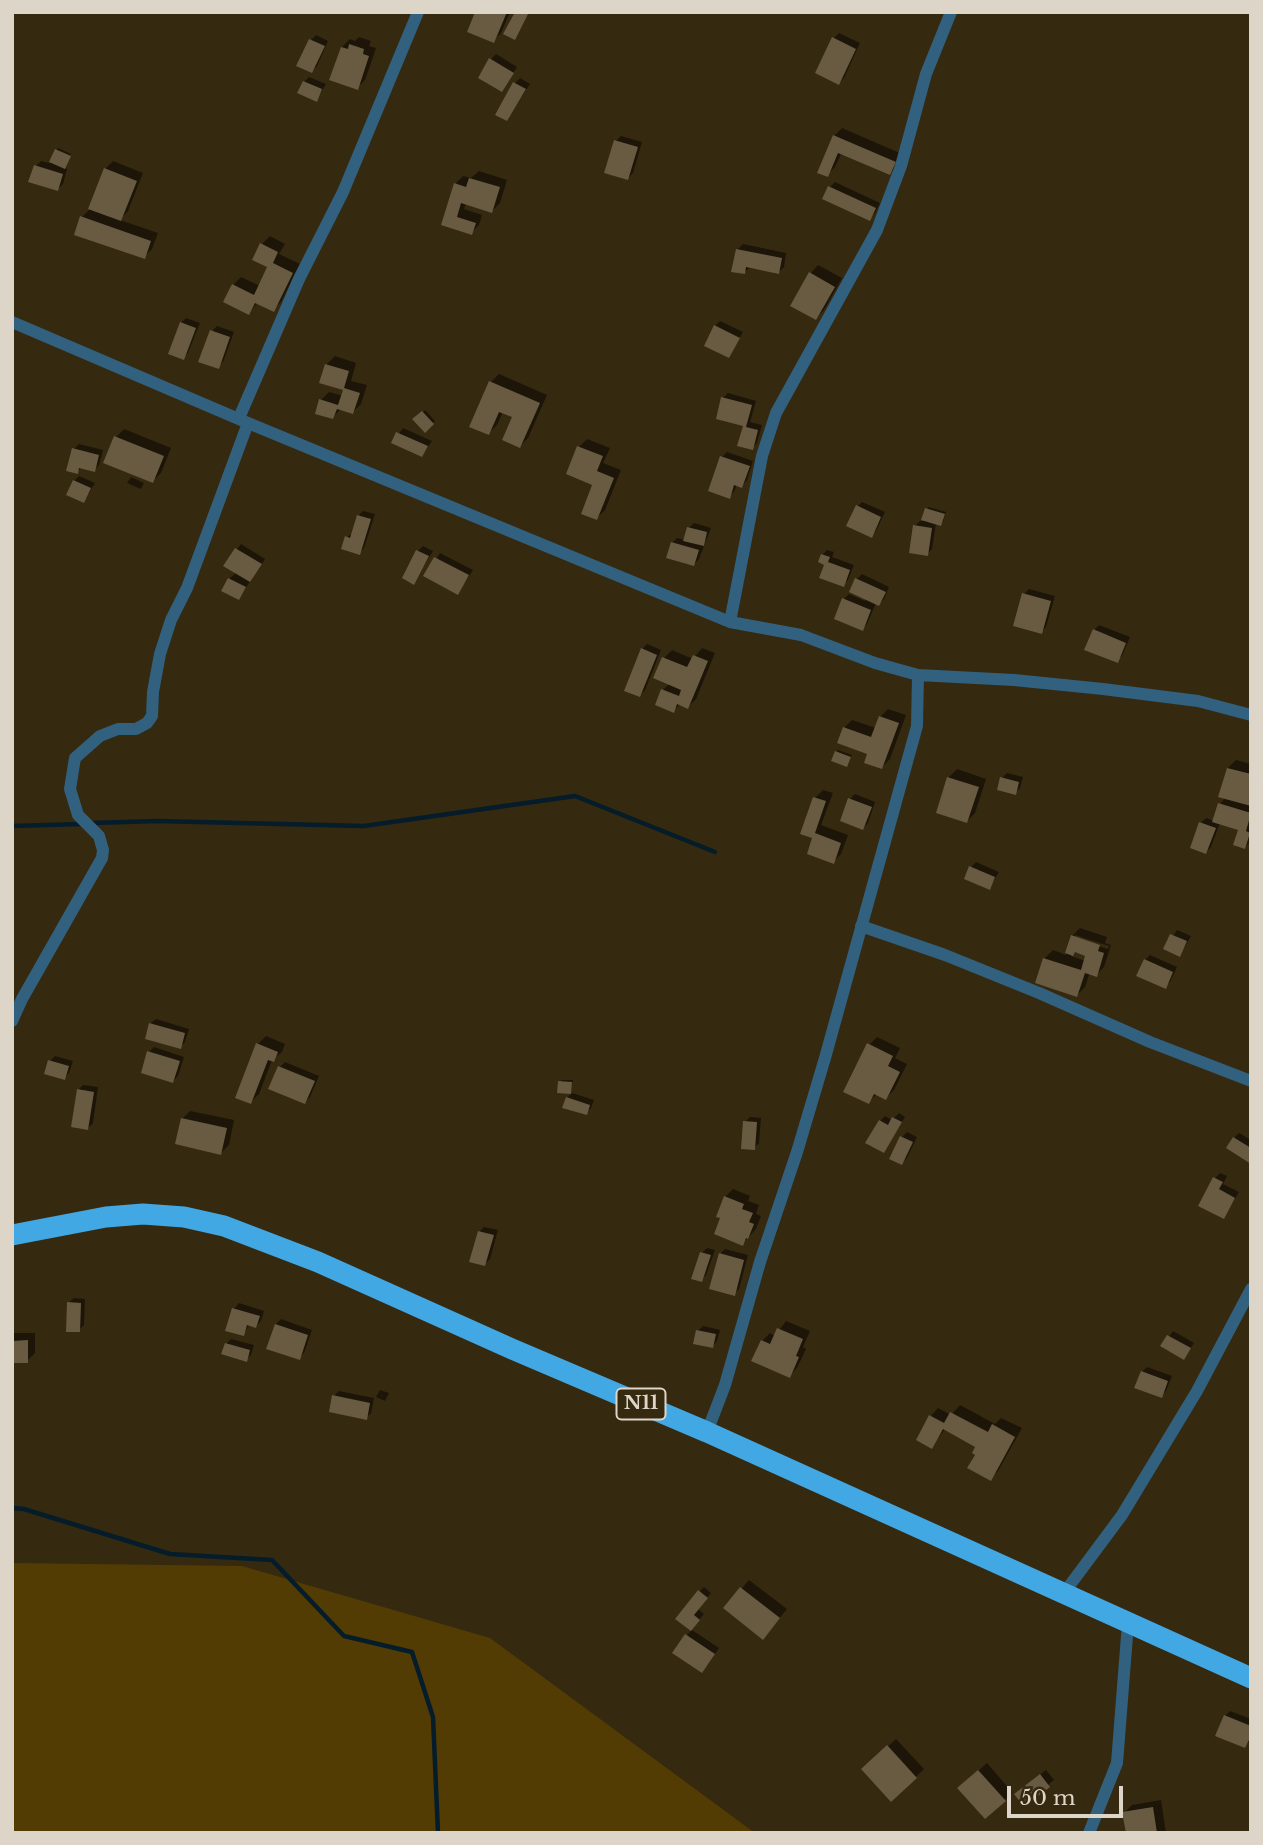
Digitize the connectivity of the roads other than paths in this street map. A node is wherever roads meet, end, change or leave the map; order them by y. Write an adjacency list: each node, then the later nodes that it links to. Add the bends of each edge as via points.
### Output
1 (418, 12): 4 (street, via 343,192 299,279)
2 (951, 12): 5 (street, via 926,74 901,166 877,230 776,413 762,456)
3 (12, 322): 4 (street)
4 (243, 421): 5 (street); 9 (street, via 160,654 152,716 136,729 100,736 75,758 70,789 78,815 99,836 102,858)
5 (730, 622): 6 (street, via 802,635)
6 (918, 675): 7 (street, via 1103,689 1198,701); 8 (street, via 917,726)
7 (1251, 715)
8 (861, 926): 10 (street, via 945,955); 13 (street, via 797,1152)
9 (12, 1021)
10 (1251, 1081)
11 (12, 1235): 13 (highway, N11, via 143,1214 184,1216 224,1226)
12 (1251, 1289): 14 (street, via 1197,1391 1122,1514)
13 (707, 1432): 14 (highway, N11)
14 (1063, 1592): 15 (highway, N11)
15 (1128, 1623): 16 (highway, N11); 17 (street, via 1117,1763)
16 (1251, 1678)
17 (1089, 1833)

